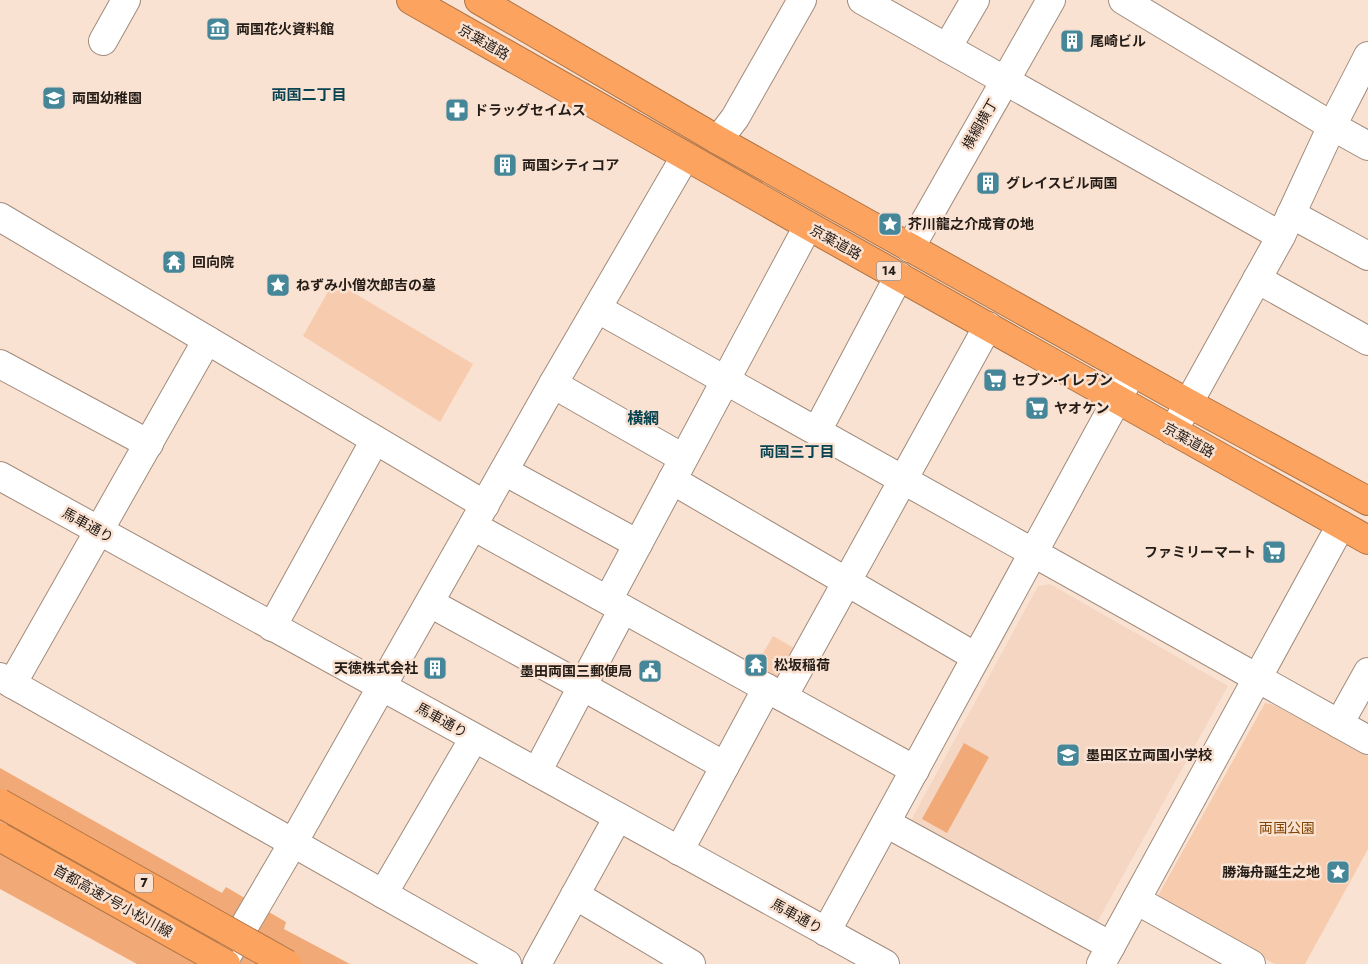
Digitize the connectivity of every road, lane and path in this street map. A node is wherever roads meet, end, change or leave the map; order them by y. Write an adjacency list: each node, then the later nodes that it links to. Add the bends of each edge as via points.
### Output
1 (126, 0): 9 (street)
2 (411, 0): 16 (highway, 京葉道路 / 14)
3 (480, 0): 14 (highway, 14)
4 (802, 0): 14 (street, via 735,118)
5 (862, 0): 10 (street)
6 (975, 0): 10 (street)
7 (1051, 0): 12 (street, 横綱横丁)
8 (1123, 0): 13 (street)
9 (103, 41)
10 (947, 48): 12 (street)
11 (1368, 56): 13 (street)
12 (1004, 81): 18 (street); 20 (street, 横綱横丁)
13 (1332, 126): 15 (street); 18 (street)
14 (718, 140): 20 (highway, 14)
15 (1368, 146)
16 (685, 157): 19 (highway, 京葉道路 / 14); 24 (street)
17 (0, 217): 26 (street)
18 (1286, 225): 21 (street); 23 (street)
19 (808, 226): 22 (highway, 京葉道路 / 14); 30 (street)
20 (910, 248): 29 (highway, 14)
21 (1368, 256)
22 (899, 276): 25 (highway, 京葉道路 / 14); 34 (street)
23 (1257, 280): 27 (street); 33 (street)
24 (598, 308): 30 (street); 31 (street)
25 (988, 326): 32 (highway, 京葉道路 / 14); 41 (street)
26 (208, 340): 36 (street); 37 (street)
27 (1368, 341)
28 (0, 364): 37 (street)
29 (1132, 372): 32 (street); 33 (highway, 14)
30 (726, 380): 34 (street); 38 (street)
31 (554, 384): 38 (street); 39 (street)
32 (1117, 400): 35 (highway, 京葉道路 / 14); 48 (street)
33 (1188, 403): 35 (street); 42 (highway, 14)
34 (817, 431): 41 (street)
35 (1173, 431): 44 (highway, 京葉道路 / 14)
36 (375, 440): 43 (street); 52 (street)
37 (149, 444): 45 (street)
38 (678, 469): 47 (street); 49 (street)
39 (504, 471): 43 (street); 47 (street)
40 (0, 476): 45 (street, 馬車通り)
41 (903, 480): 48 (street); 49 (street)
42 (1368, 502)
43 (479, 515): 50 (street); 51 (street)
44 (1340, 525): 46 (highway, 京葉道路 / 14); 55 (street)
45 (100, 532): 52 (street, 馬車通り); 56 (street)
46 (1368, 540)
47 (638, 544): 51 (street)
48 (1034, 552): 53 (street); 55 (street)
49 (847, 581): 53 (street); 59 (street)
50 (430, 603): 57 (street); 58 (street)
51 (616, 604): 57 (street); 59 (street)
52 (272, 627): 58 (street, 馬車通り)
53 (976, 657): 64 (street)
54 (1368, 672): 60 (street)
55 (1257, 678): 60 (street); 74 (street)
56 (6, 681): 70 (street)
57 (582, 686): 63 (street); 65 (street)
58 (382, 687): 61 (street, 馬車通り); 70 (street)
59 (775, 693): 63 (street); 64 (street)
60 (1339, 724): 62 (street)
61 (474, 738): 65 (street, 馬車通り); 72 (street)
62 (1368, 740)
63 (725, 766): 71 (street)
64 (915, 770): 68 (street)
65 (537, 772): 67 (street, 馬車通り)
66 (0, 803): 79 (highway, 7, bridge)
67 (618, 817): 71 (street, 馬車通り); 73 (street)
68 (886, 823): 75 (street); 76 (street)
69 (0, 837): 78 (highway, 首都高速7号小松川線 / 7, bridge)
70 (293, 843): 72 (street); 78 (street, bridge)
71 (679, 851): 75 (street, 馬車通り)
72 (383, 894): 80 (street)
73 (575, 895): 81 (street); 82 (street)
74 (1136, 900): 76 (street); 83 (street)
75 (826, 932): 77 (street, 馬車通り)
76 (1106, 955)
77 (876, 962)
78 (224, 964)
79 (287, 964)
80 (507, 964)
81 (537, 964)
82 (691, 964)
83 (1251, 964)

